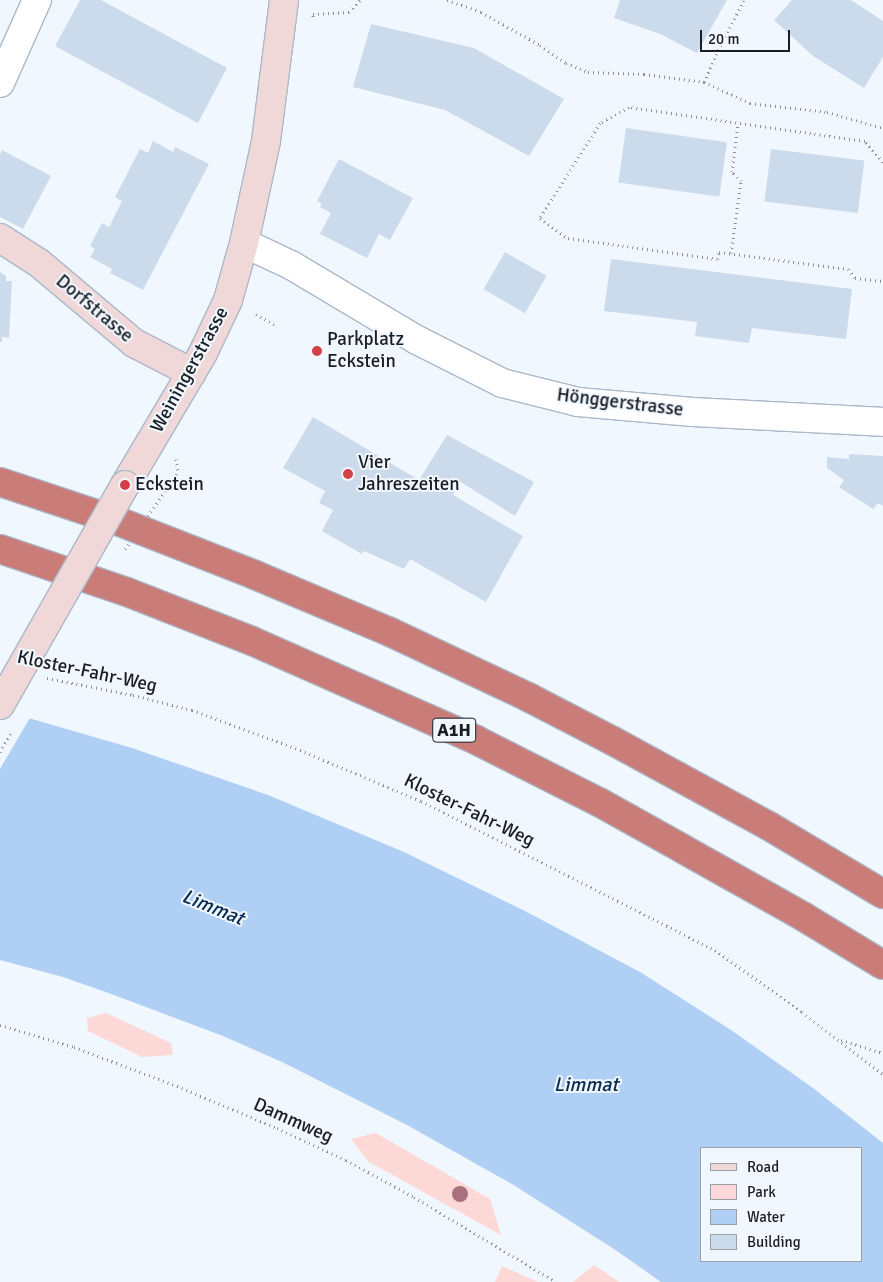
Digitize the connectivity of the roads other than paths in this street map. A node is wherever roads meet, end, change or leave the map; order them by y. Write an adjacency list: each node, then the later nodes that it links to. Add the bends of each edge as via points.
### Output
1 (37, 0): 3 (street)
2 (284, 0): 5 (main road, Weiningerstrasse, via 266,141)
3 (0, 83)
4 (0, 238): 6 (main road, Dorfstrasse, via 39,263 134,343)
5 (244, 243): 6 (main road, Weiningerstrasse, via 228,300); 7 (street, Hönggerstrasse, via 291,265 417,340 502,383 578,402)
6 (192, 373): 10 (main road, Weiningerstrasse, bridge, via 139,459)
7 (883, 422)
8 (0, 482): 11 (highway, via 120,522 390,632 613,740)
9 (0, 549): 12 (highway, A1H, via 127,592 225,630 476,740 666,839)
10 (0, 705)
11 (883, 894)
12 (883, 965)

